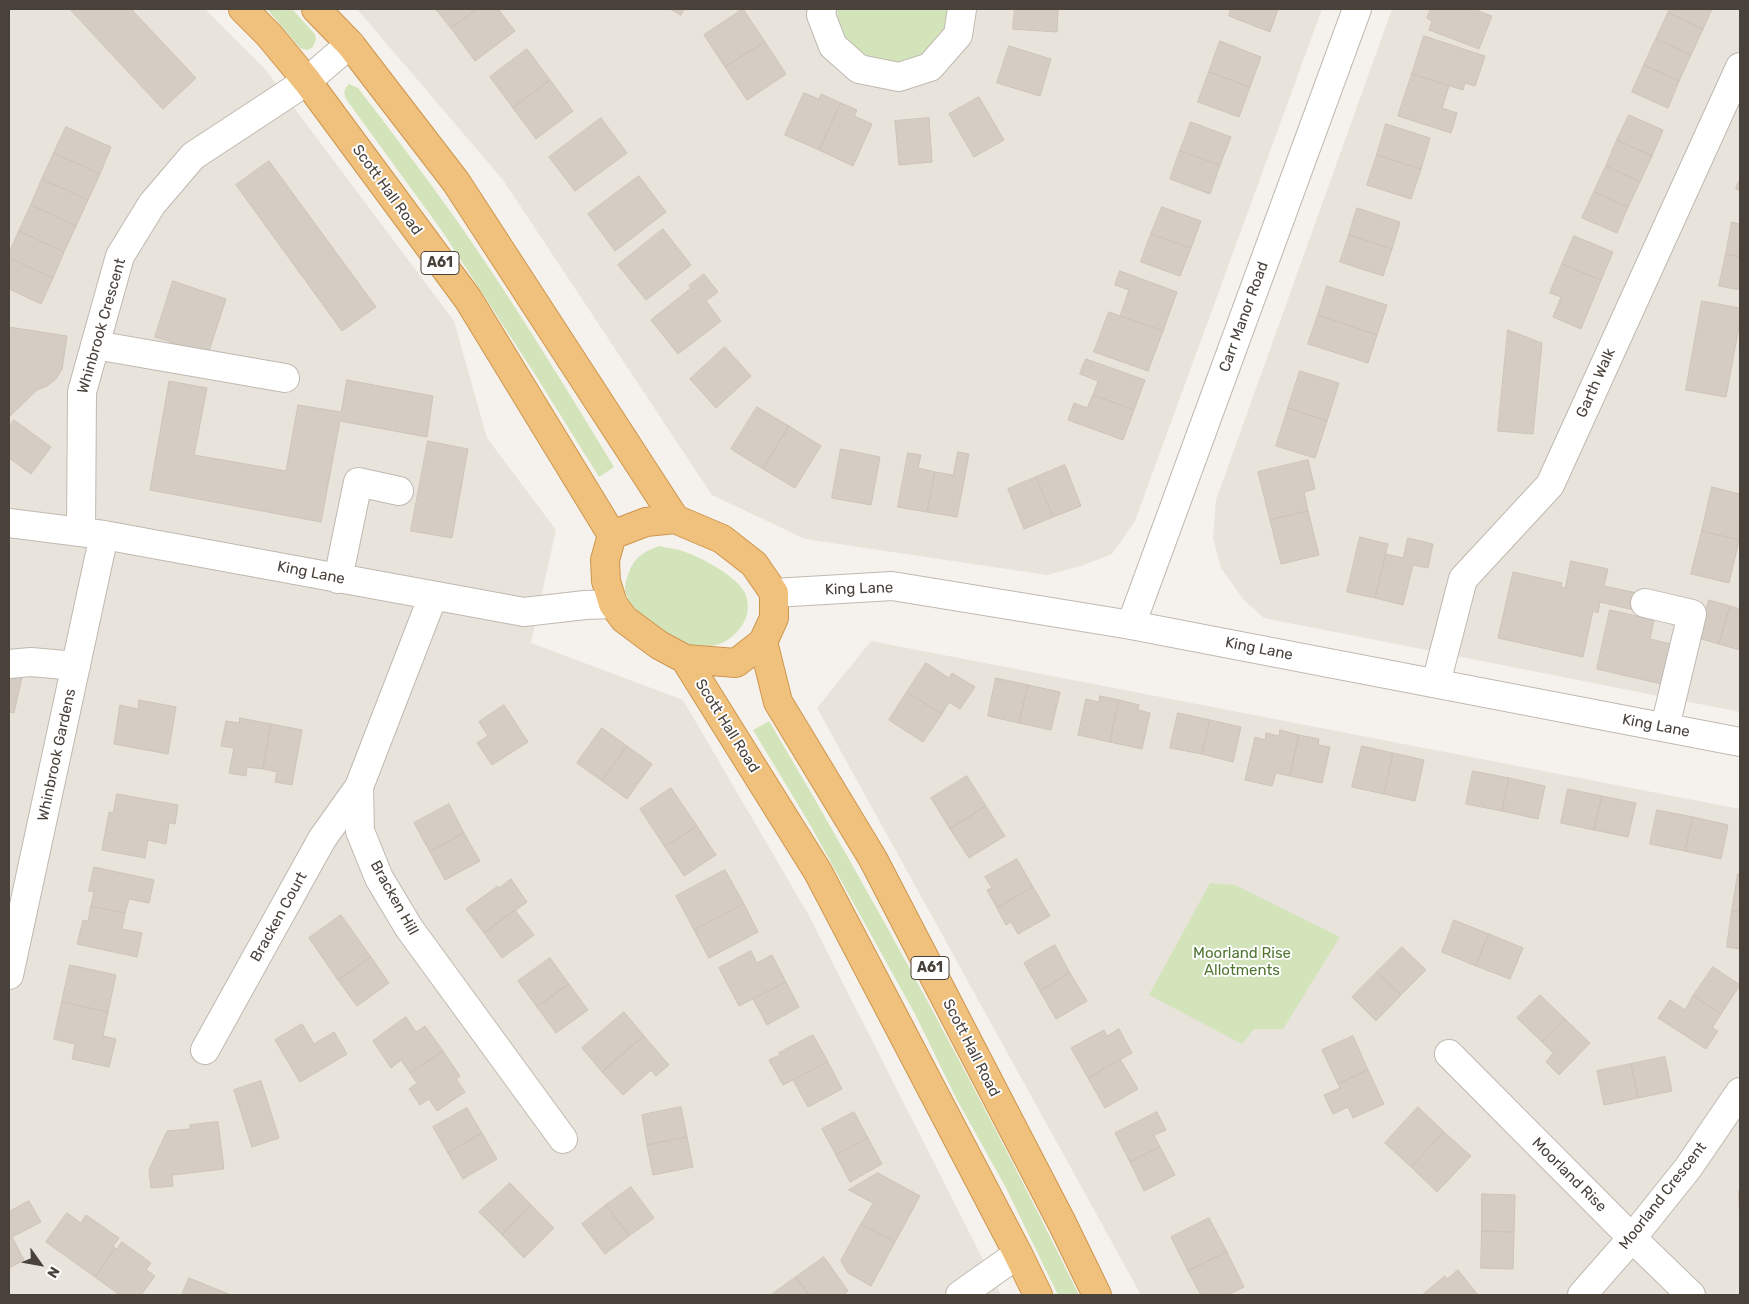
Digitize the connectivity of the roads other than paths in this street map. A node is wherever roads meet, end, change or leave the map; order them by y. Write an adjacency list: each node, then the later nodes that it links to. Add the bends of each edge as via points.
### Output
1 (243, 9): 8 (highway, Scott Hall Road / A61)
2 (316, 9): 6 (highway)
3 (822, 9): 4 (street, via 821,15 833,46 859,69 898,77 930,67 958,35)
4 (962, 9)
5 (1357, 9): 21 (street, Carr Manor Road)
6 (350, 44): 8 (street, Whinbrook Crescent); 12 (highway, via 456,182)
7 (1740, 67): 26 (street, Garth Walk, via 1550,485 1463,579)
8 (306, 81): 9 (street, Whinbrook Crescent, via 193,156 152,204 120,256); 15 (highway, Scott Hall Road / A61, via 468,299)
9 (95, 345): 10 (street); 14 (street, Whinbrook Crescent, via 82,392)
10 (284, 378)
11 (399, 491): 16 (street, via 358,482)
12 (675, 519): 15 (highway, via 646,522); 17 (highway, via 722,539 754,564)
13 (9, 523): 14 (street, King Lane)
14 (92, 533): 16 (street, King Lane); 25 (street, Whinbrook Gardens)
15 (612, 535): 20 (highway, via 605,560 606,581)
16 (338, 578): 18 (street, King Lane)
17 (774, 593): 21 (street, King Lane, via 892,586); 22 (highway, via 774,618)
18 (433, 596): 20 (street, King Lane, via 524,612); 29 (street, Bracken Hill)
19 (1645, 603): 27 (street, via 1692,614)
20 (613, 604): 23 (highway, via 639,632)
21 (1131, 625): 26 (street, King Lane)
22 (763, 642): 23 (highway, via 736,663); 39 (highway, Scott Hall Road / A61, via 778,702 873,858)
23 (685, 659): 36 (highway, Scott Hall Road, via 818,872)
24 (9, 664): 25 (street, via 31,662)
25 (76, 666): 30 (street, Whinbrook Gardens)
26 (1436, 683): 27 (street, King Lane)
27 (1664, 727): 28 (street, King Lane)
28 (1740, 742)
29 (359, 787): 31 (street, Bracken Court, via 322,839); 34 (street, Bracken Hill, via 360,831 380,878 409,928)
30 (9, 975)
31 (205, 1050)
32 (1449, 1054): 35 (street, Moorland Rise)
33 (1740, 1092): 35 (street, Moorland Crescent, via 1688,1168)
34 (563, 1139)
35 (1632, 1238): 40 (street, Moorland Crescent); 41 (street, Moorland Rise)
36 (1018, 1254): 37 (street); 38 (highway, Scott Hall Road)
37 (960, 1295)
38 (1038, 1295)
39 (1097, 1295)
40 (1582, 1295)
41 (1691, 1295)

